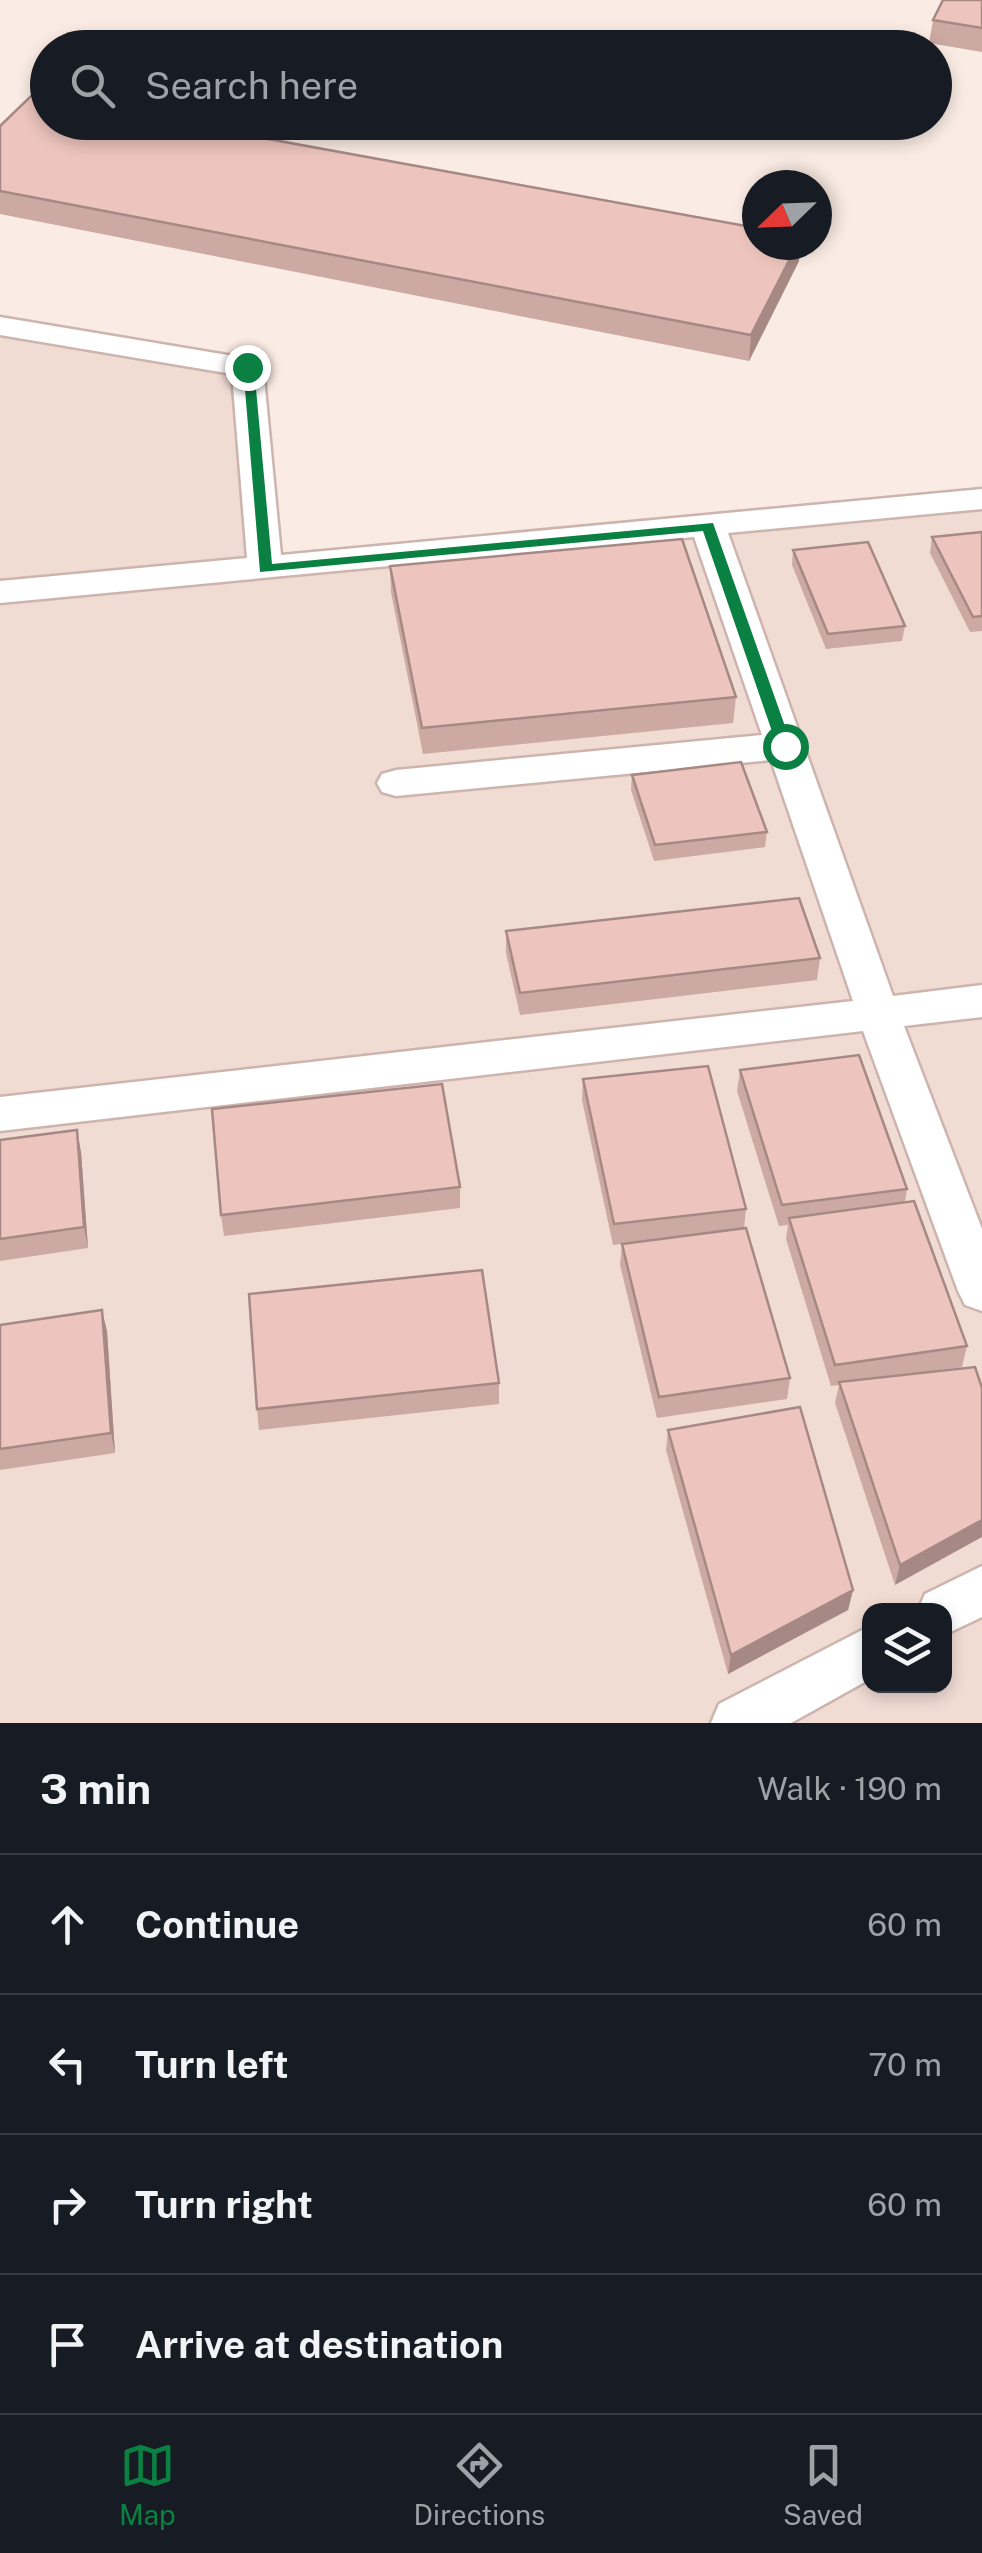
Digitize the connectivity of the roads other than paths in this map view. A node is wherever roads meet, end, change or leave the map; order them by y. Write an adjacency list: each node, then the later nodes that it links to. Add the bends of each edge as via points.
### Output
1 (0, 326): 4 (street, via 247,367)
2 (982, 499): 3 (street)
3 (708, 526): 4 (street); 6 (street)
4 (265, 569): 5 (street)
5 (0, 592)
6 (785, 746): 7 (street); 9 (street)
7 (396, 783)
8 (982, 1001): 9 (street)
9 (878, 1013): 10 (street); 11 (street)
10 (0, 1114)
11 (982, 1292)
12 (982, 1590): 13 (street)
13 (952, 1606)
14 (862, 1655): 15 (street)
15 (738, 1723)

